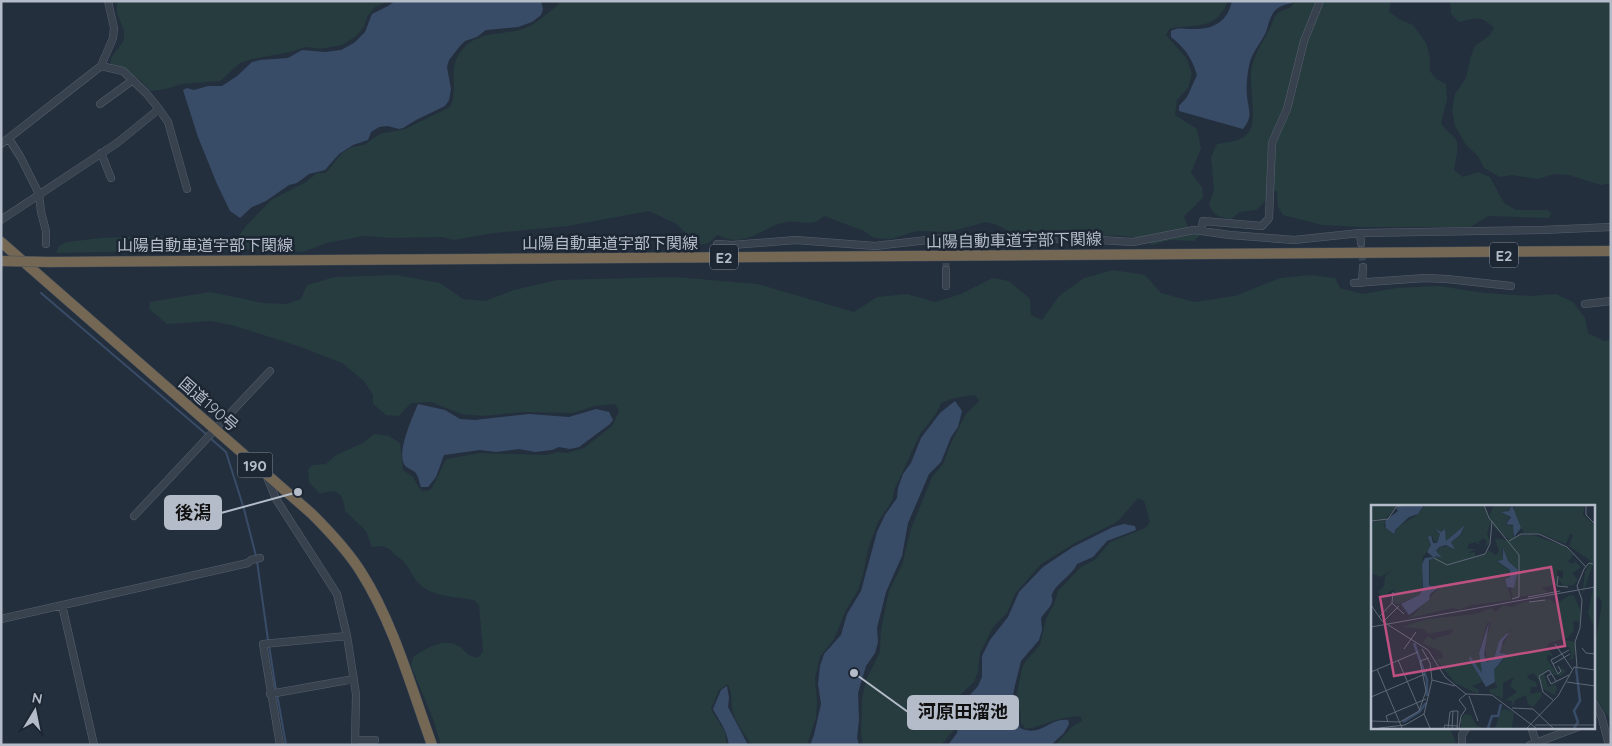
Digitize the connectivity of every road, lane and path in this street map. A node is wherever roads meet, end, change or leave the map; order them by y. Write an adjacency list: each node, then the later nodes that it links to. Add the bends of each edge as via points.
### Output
1 (108, 1): 3 (street, via 114,28)
2 (1320, 1): 15 (street, via 1304,41 1287,109 1272,143 1269,218 1262,226 1203,221)
3 (102, 66): 4 (street, via 122,71); 7 (street)
4 (133, 80): 5 (street); 6 (street)
5 (100, 104)
6 (159, 109): 9 (street); 11 (street, via 168,122)
7 (9, 139): 8 (street); 12 (street)
8 (1, 144)
9 (102, 154): 10 (street); 12 (street)
10 (111, 178)
11 (188, 189)
12 (39, 194): 13 (street); 19 (street)
13 (1, 220)
14 (1611, 227): 16 (street)
15 (1201, 231): 16 (street, via 1294,240); 20 (street, via 1133,242 1066,238 1008,242 960,238 946,242 876,246 796,240)
16 (1360, 233): 18 (street)
17 (1, 242): 34 (highway, 国道190号 / 190)
18 (1362, 243)
19 (46, 244)
20 (717, 244)
21 (1611, 251): 22 (highway, 山陽自動車道宇部下関線 / E2)
22 (1398, 252): 23 (highway, 山陽自動車道宇部下関線 / E2); 24 (highway, 山陽自動車道宇部下関線 / E2, bridge)
23 (1611, 257)
24 (1, 261)
25 (1362, 266): 28 (street)
26 (946, 270): 29 (street)
27 (1354, 283): 28 (street)
28 (1362, 283): 30 (street, via 1447,278)
29 (946, 286)
30 (1511, 286)
31 (1611, 301): 32 (street)
32 (1585, 304)
33 (270, 371): 34 (street)
34 (215, 429): 35 (highway, 国道190号 / 190); 36 (street)
35 (266, 474): 40 (street, via 276,499 337,594); 54 (highway, 国道190号 / 190, via 317,519 361,572 381,609)
36 (134, 516)
37 (260, 558): 38 (street)
38 (62, 605): 39 (street); 52 (street)
39 (1, 619)
40 (347, 636): 41 (street); 42 (street, via 263,644)
41 (354, 679): 42 (street); 50 (street)
42 (270, 694): 53 (street)
43 (1594, 704): 44 (street)
44 (1602, 719): 45 (street); 56 (street)
45 (1594, 722)
46 (1466, 728): 55 (street)
47 (1531, 728): 51 (street)
48 (1575, 728): 51 (street)
49 (375, 740): 50 (street)
50 (355, 743)
51 (1534, 744)
52 (94, 745)
53 (280, 745)
54 (432, 745)
55 (1462, 745)
56 (1609, 745)

